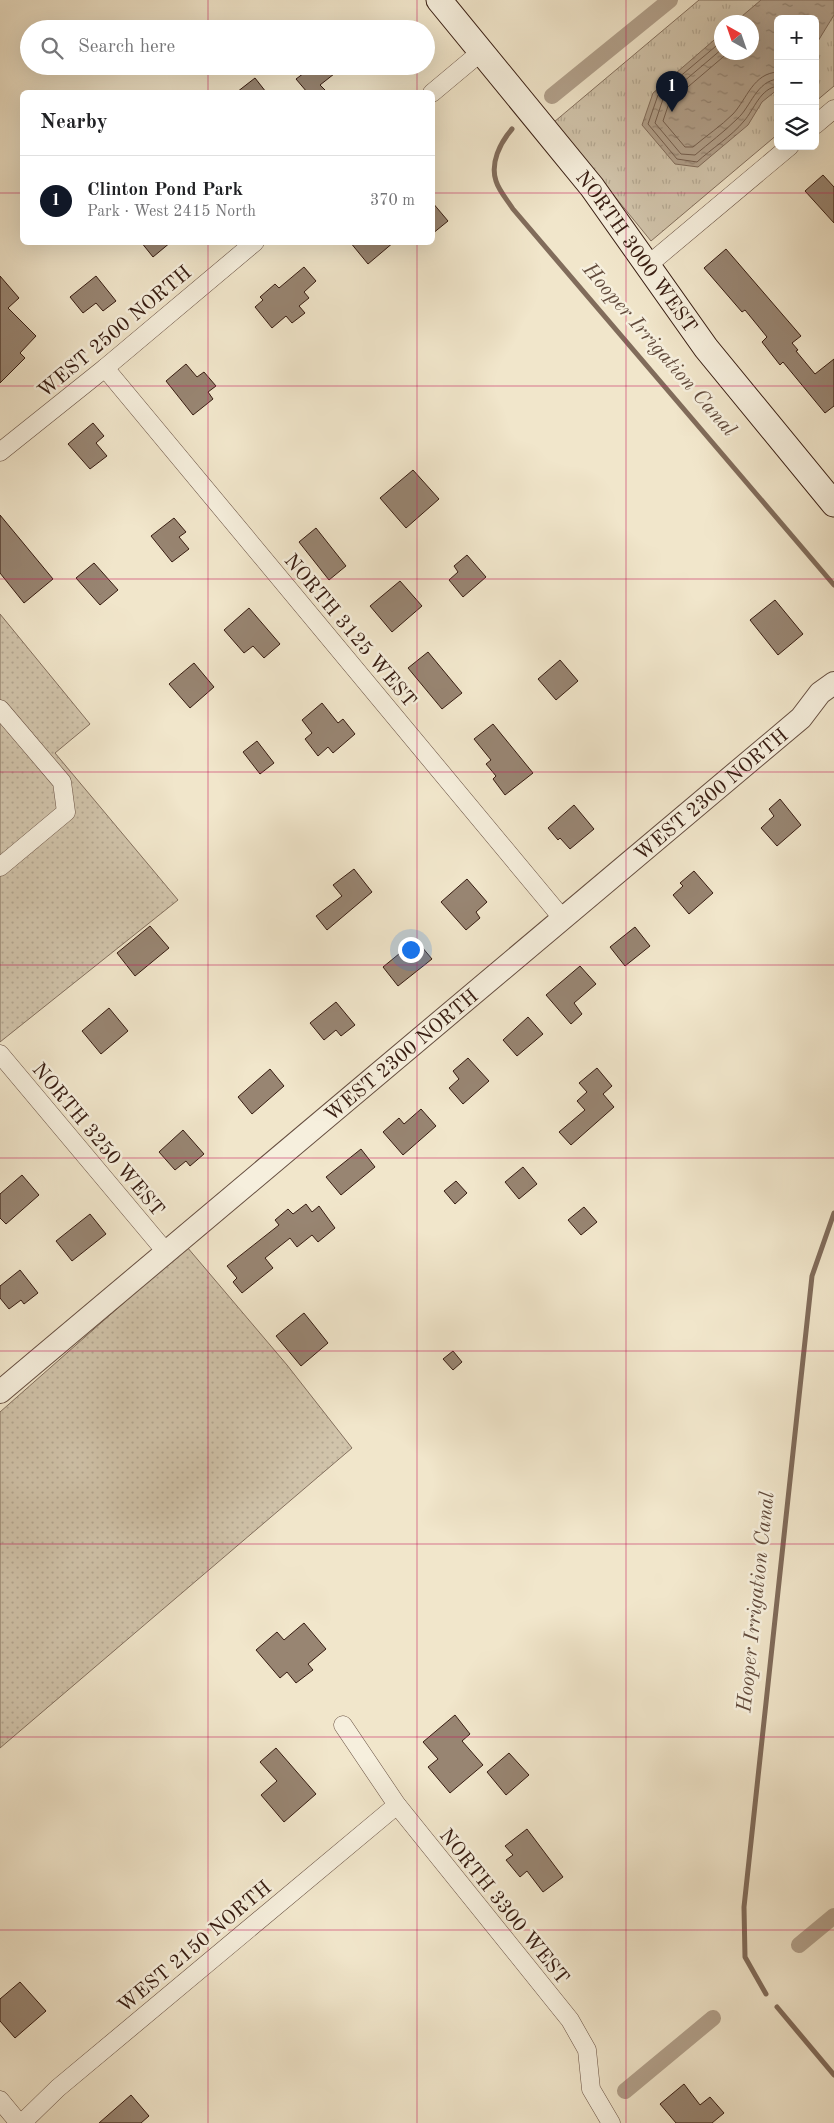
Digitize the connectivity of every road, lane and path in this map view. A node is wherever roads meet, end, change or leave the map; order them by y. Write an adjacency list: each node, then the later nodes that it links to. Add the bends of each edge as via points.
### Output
1 (439, 0): 2 (main road, NORTH 3000 WEST)
2 (481, 52): 3 (street); 8 (main road, NORTH 3000 WEST, via 592,187)
3 (435, 90)
4 (834, 109): 5 (street)
5 (819, 122)
6 (785, 150): 8 (street)
7 (251, 245): 9 (street, WEST 2500 NORTH)
8 (648, 265): 11 (main road, NORTH 3000 WEST, via 706,348)
9 (106, 368): 10 (street, WEST 2500 NORTH); 17 (street, NORTH 3125 WEST)
10 (0, 452)
11 (834, 504)
12 (834, 683): 15 (street, WEST 2300 NORTH, via 820,693)
13 (834, 700): 15 (street, WEST 2300 NORTH)
14 (0, 709): 16 (street, via 62,782 66,812)
15 (801, 718): 17 (street, WEST 2300 NORTH)
16 (0, 867)
17 (563, 919): 19 (street, WEST 2300 NORTH)
18 (0, 1054): 19 (street, NORTH 3250 WEST)
19 (166, 1252): 20 (street, WEST 2300 NORTH)
20 (0, 1392)
21 (343, 1724): 22 (street, NORTH 3300 WEST)
22 (397, 1805): 24 (street, WEST 2150 NORTH, via 58,2088); 25 (street, NORTH 3300 WEST, via 570,2020 587,2050 591,2089)
23 (0, 2100): 24 (street)
24 (21, 2123)
25 (611, 2123)

